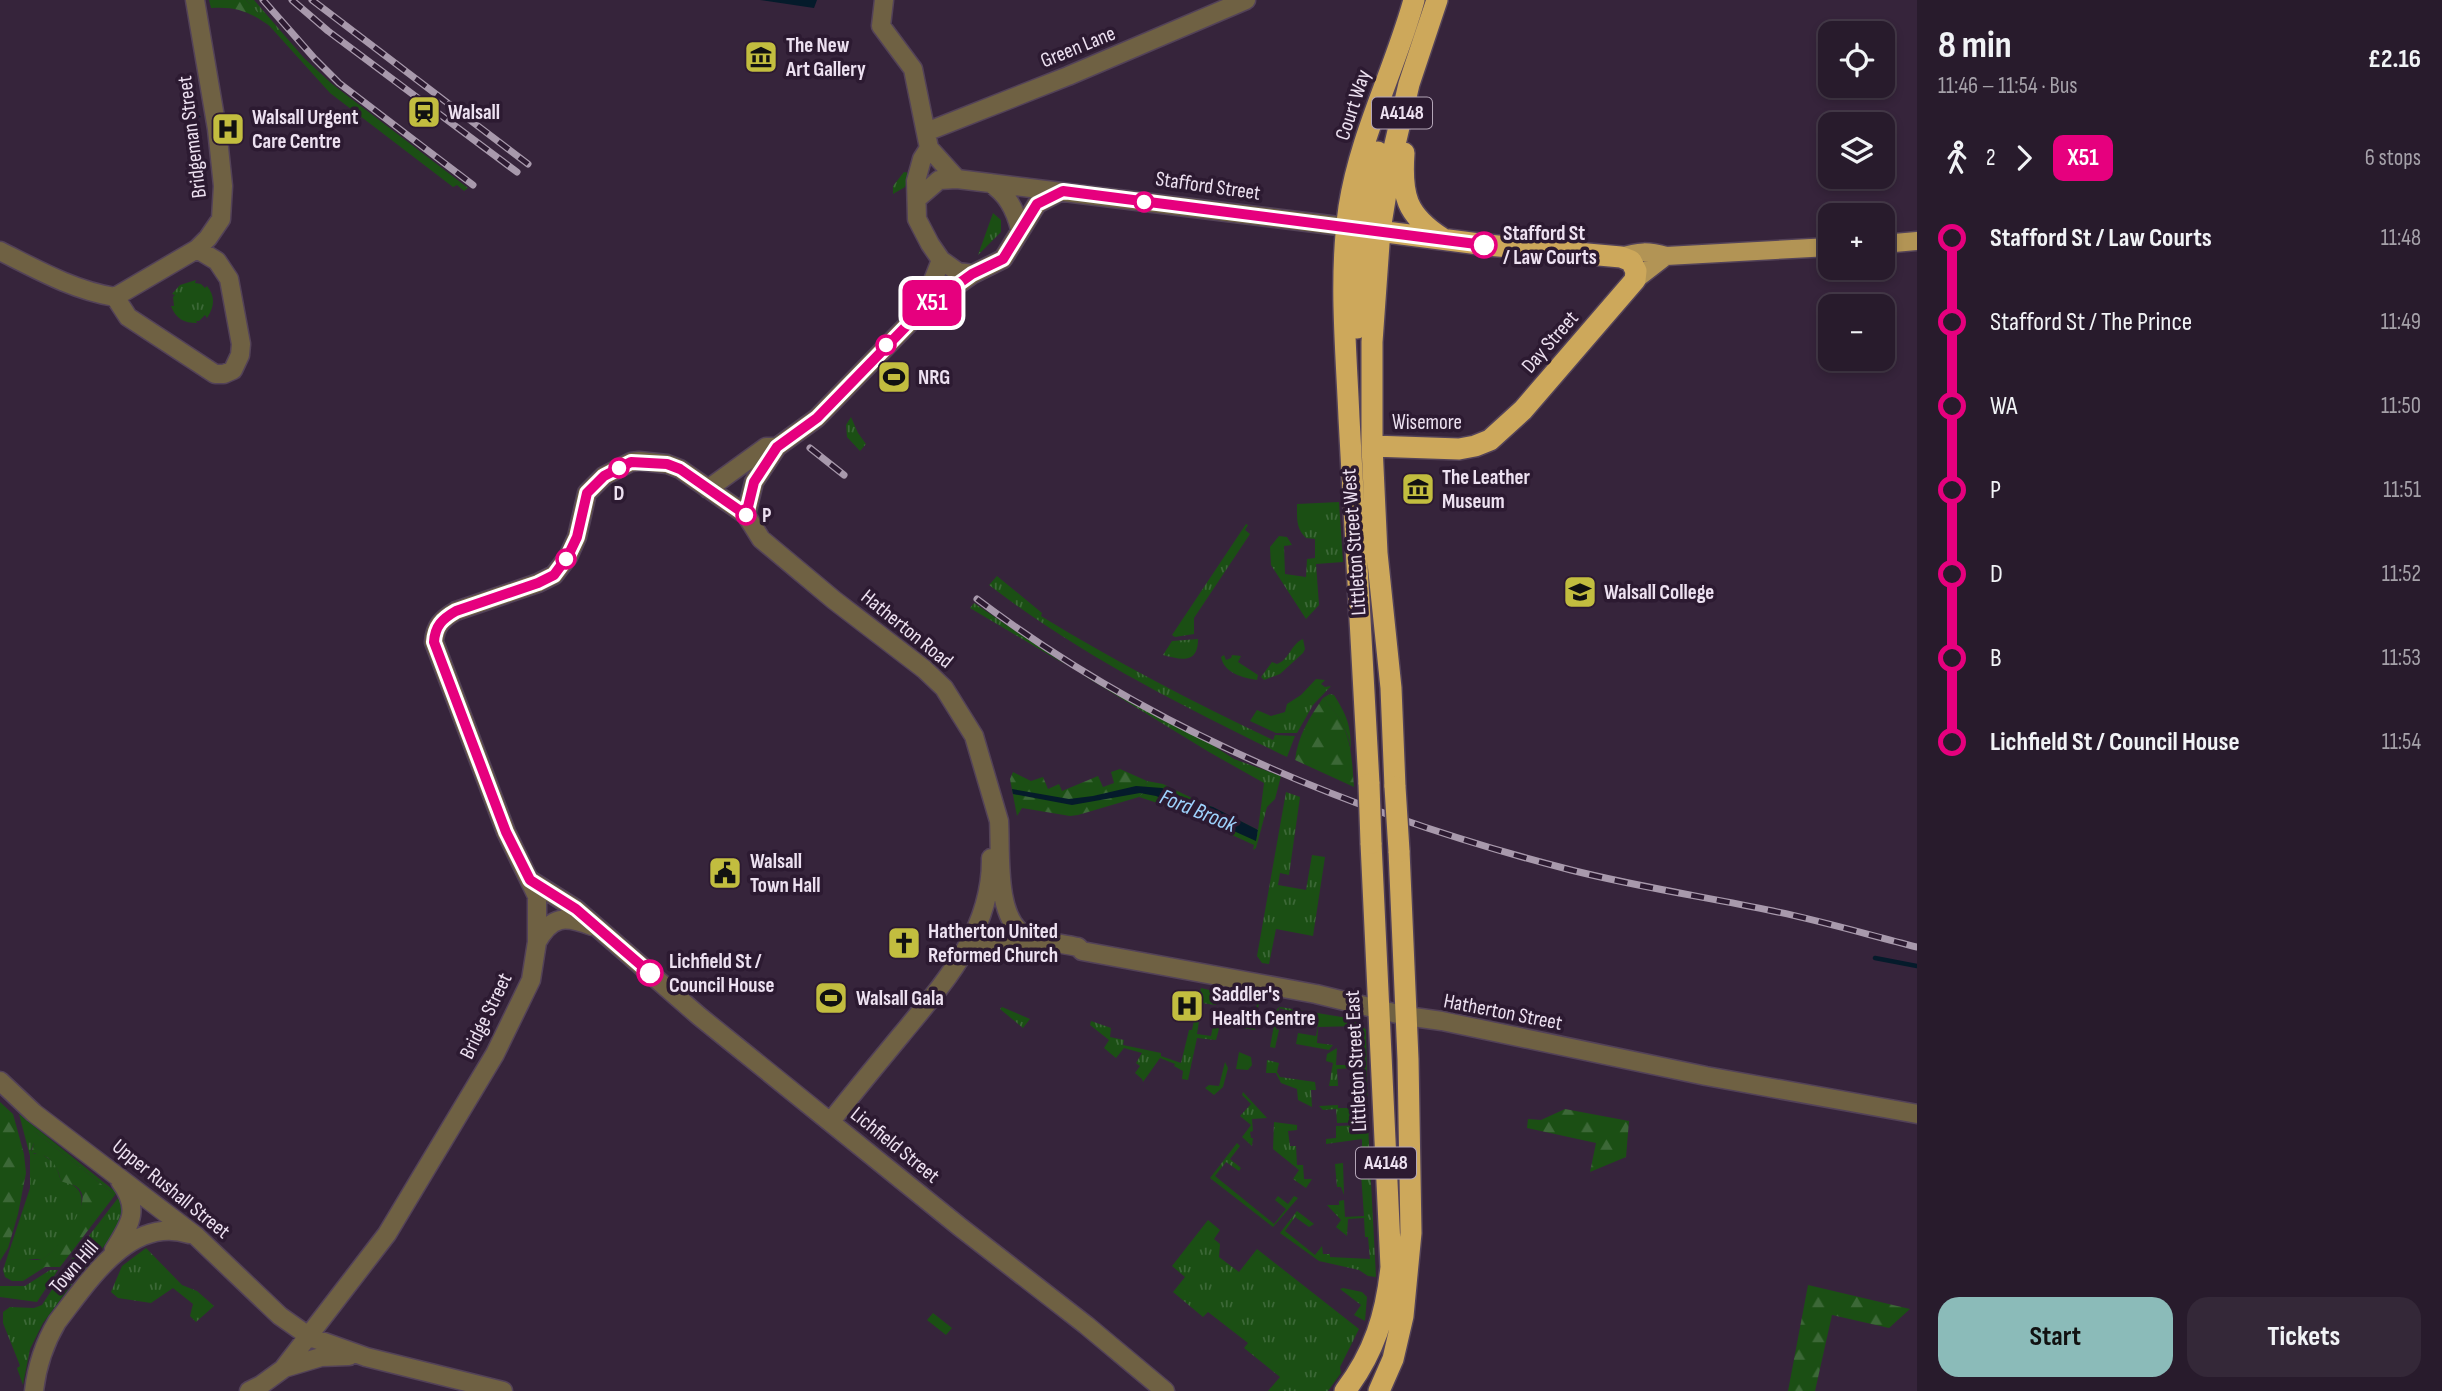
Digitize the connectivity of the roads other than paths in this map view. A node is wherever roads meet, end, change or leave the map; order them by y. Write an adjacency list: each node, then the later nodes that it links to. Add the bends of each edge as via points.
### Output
1 (195, 0): 18 (street, Bridgeman Street, via 223,186 221,219)
2 (884, 0): 7 (street, via 881,26 914,69)
3 (1246, 0): 7 (street, Green Lane)
4 (1413, 1): 12 (highway, Court Way / A4148, via 1362,153)
5 (1434, 11): 6 (highway, A4148); 12 (highway, via 1399,82 1374,164)
6 (1405, 99): 12 (highway, A4148, via 1392,157); 14 (highway, via 1404,193 1422,225)
7 (928, 140): 8 (street); 11 (street, via 916,181)
8 (957, 179): 9 (street, Stafford Street); 11 (street, Stafford Street, via 939,180)
9 (990, 183): 10 (street, Stafford Street); 13 (street, via 1007,198)
10 (1063, 191): 12 (street, Stafford Street); 13 (street, via 1037,204)
11 (918, 198): 21 (street, via 917,219)
12 (1364, 228): 14 (highway, Stafford Street); 26 (highway, Littleton Street West / A4148, via 1355,356 1347,368); 28 (highway, Littleton Street West / A4148, via 1372,342)
13 (1020, 229): 23 (street, via 1003,259)
14 (1445, 240): 22 (highway, Stafford Street)
15 (1917, 241): 16 (main road)
16 (1895, 243)
17 (1818, 248): 20 (main road, Stafford Street)
18 (197, 249): 24 (street, Bridgeman Street); 24 (street, via 216,261 229,279 241,344 233,370 215,374 128,317)
19 (0, 251): 24 (street, via 88,293)
20 (1666, 256): 22 (main road); 22 (main road, Stafford Street, via 1636,252)
21 (942, 260): 23 (street, via 951,269); 25 (street)
22 (1629, 266): 27 (highway, Day Street, via 1523,410)
23 (972, 274): 25 (street)
24 (115, 298)
25 (922, 310): 29 (street, via 817,418)
26 (1349, 421): 28 (highway); 33 (highway, Littleton Street West / A4148, bridge)
27 (1482, 443): 28 (highway, Wisemore, via 1459,449)
28 (1372, 446): 41 (highway, Littleton Street West / A4148, bridge, via 1391,688)
29 (777, 447): 30 (street, via 766,447); 31 (street, via 754,482)
30 (708, 489): 31 (street); 34 (street, Bridge Street, via 667,464 631,462 604,476 587,493 577,537 554,575 456,611 443,618 435,630 434,642 506,832)
31 (746, 515): 32 (street, Hatherton Road, via 761,539 944,688 974,736)
32 (994, 809): 35 (street, Hatherton Road, via 999,821 1003,900); 39 (street, Hatherton Road, via 989,890)
33 (1371, 843): 40 (highway, Littleton Street East / A4148)
34 (530, 880): 36 (street, Lichfield Street, via 559,896); 37 (street, Bridge Street, via 537,895)
35 (1013, 925): 38 (street, Hatherton Street, via 1027,935)
36 (600, 930): 37 (street, Lichfield Street, via 560,919 544,929); 44 (street, Lichfield Street)
37 (537, 942): 48 (street, Bridge Street, via 531,979 495,1054 387,1234)
38 (1082, 951): 39 (street, Hatherton Street, via 1076,954 1003,940); 40 (street, Hatherton Street, via 1316,994)
39 (961, 956): 44 (street, Hatherton Road)
40 (1378, 1010): 41 (street, Hatherton Street); 56 (highway, Littleton Street East / A4148, via 1391,1267 1375,1342)
41 (1406, 1016): 43 (street, Hatherton Street); 51 (highway, A4148, via 1411,1233 1396,1348)
42 (0, 1081): 45 (street, Upper Rushall Street, via 34,1113)
43 (1917, 1114)
44 (831, 1121): 55 (street, Lichfield Street)
45 (110, 1168): 46 (street, Upper Rushall Street); 47 (street, via 130,1196 132,1221)
46 (197, 1236): 47 (street, Town Hill, via 175,1229 152,1232); 48 (street, Upper Rushall Street, via 280,1316)
47 (110, 1256): 52 (street, Town Hill, via 50,1334)
48 (310, 1337): 49 (street, Upper Rushall Street); 50 (street, Bridge Street)
49 (366, 1357): 50 (street, via 321,1357); 54 (street)
50 (283, 1369): 53 (street)
51 (1382, 1384)
52 (34, 1391)
53 (249, 1391)
54 (503, 1391)
55 (1165, 1391)
56 (1345, 1391)

